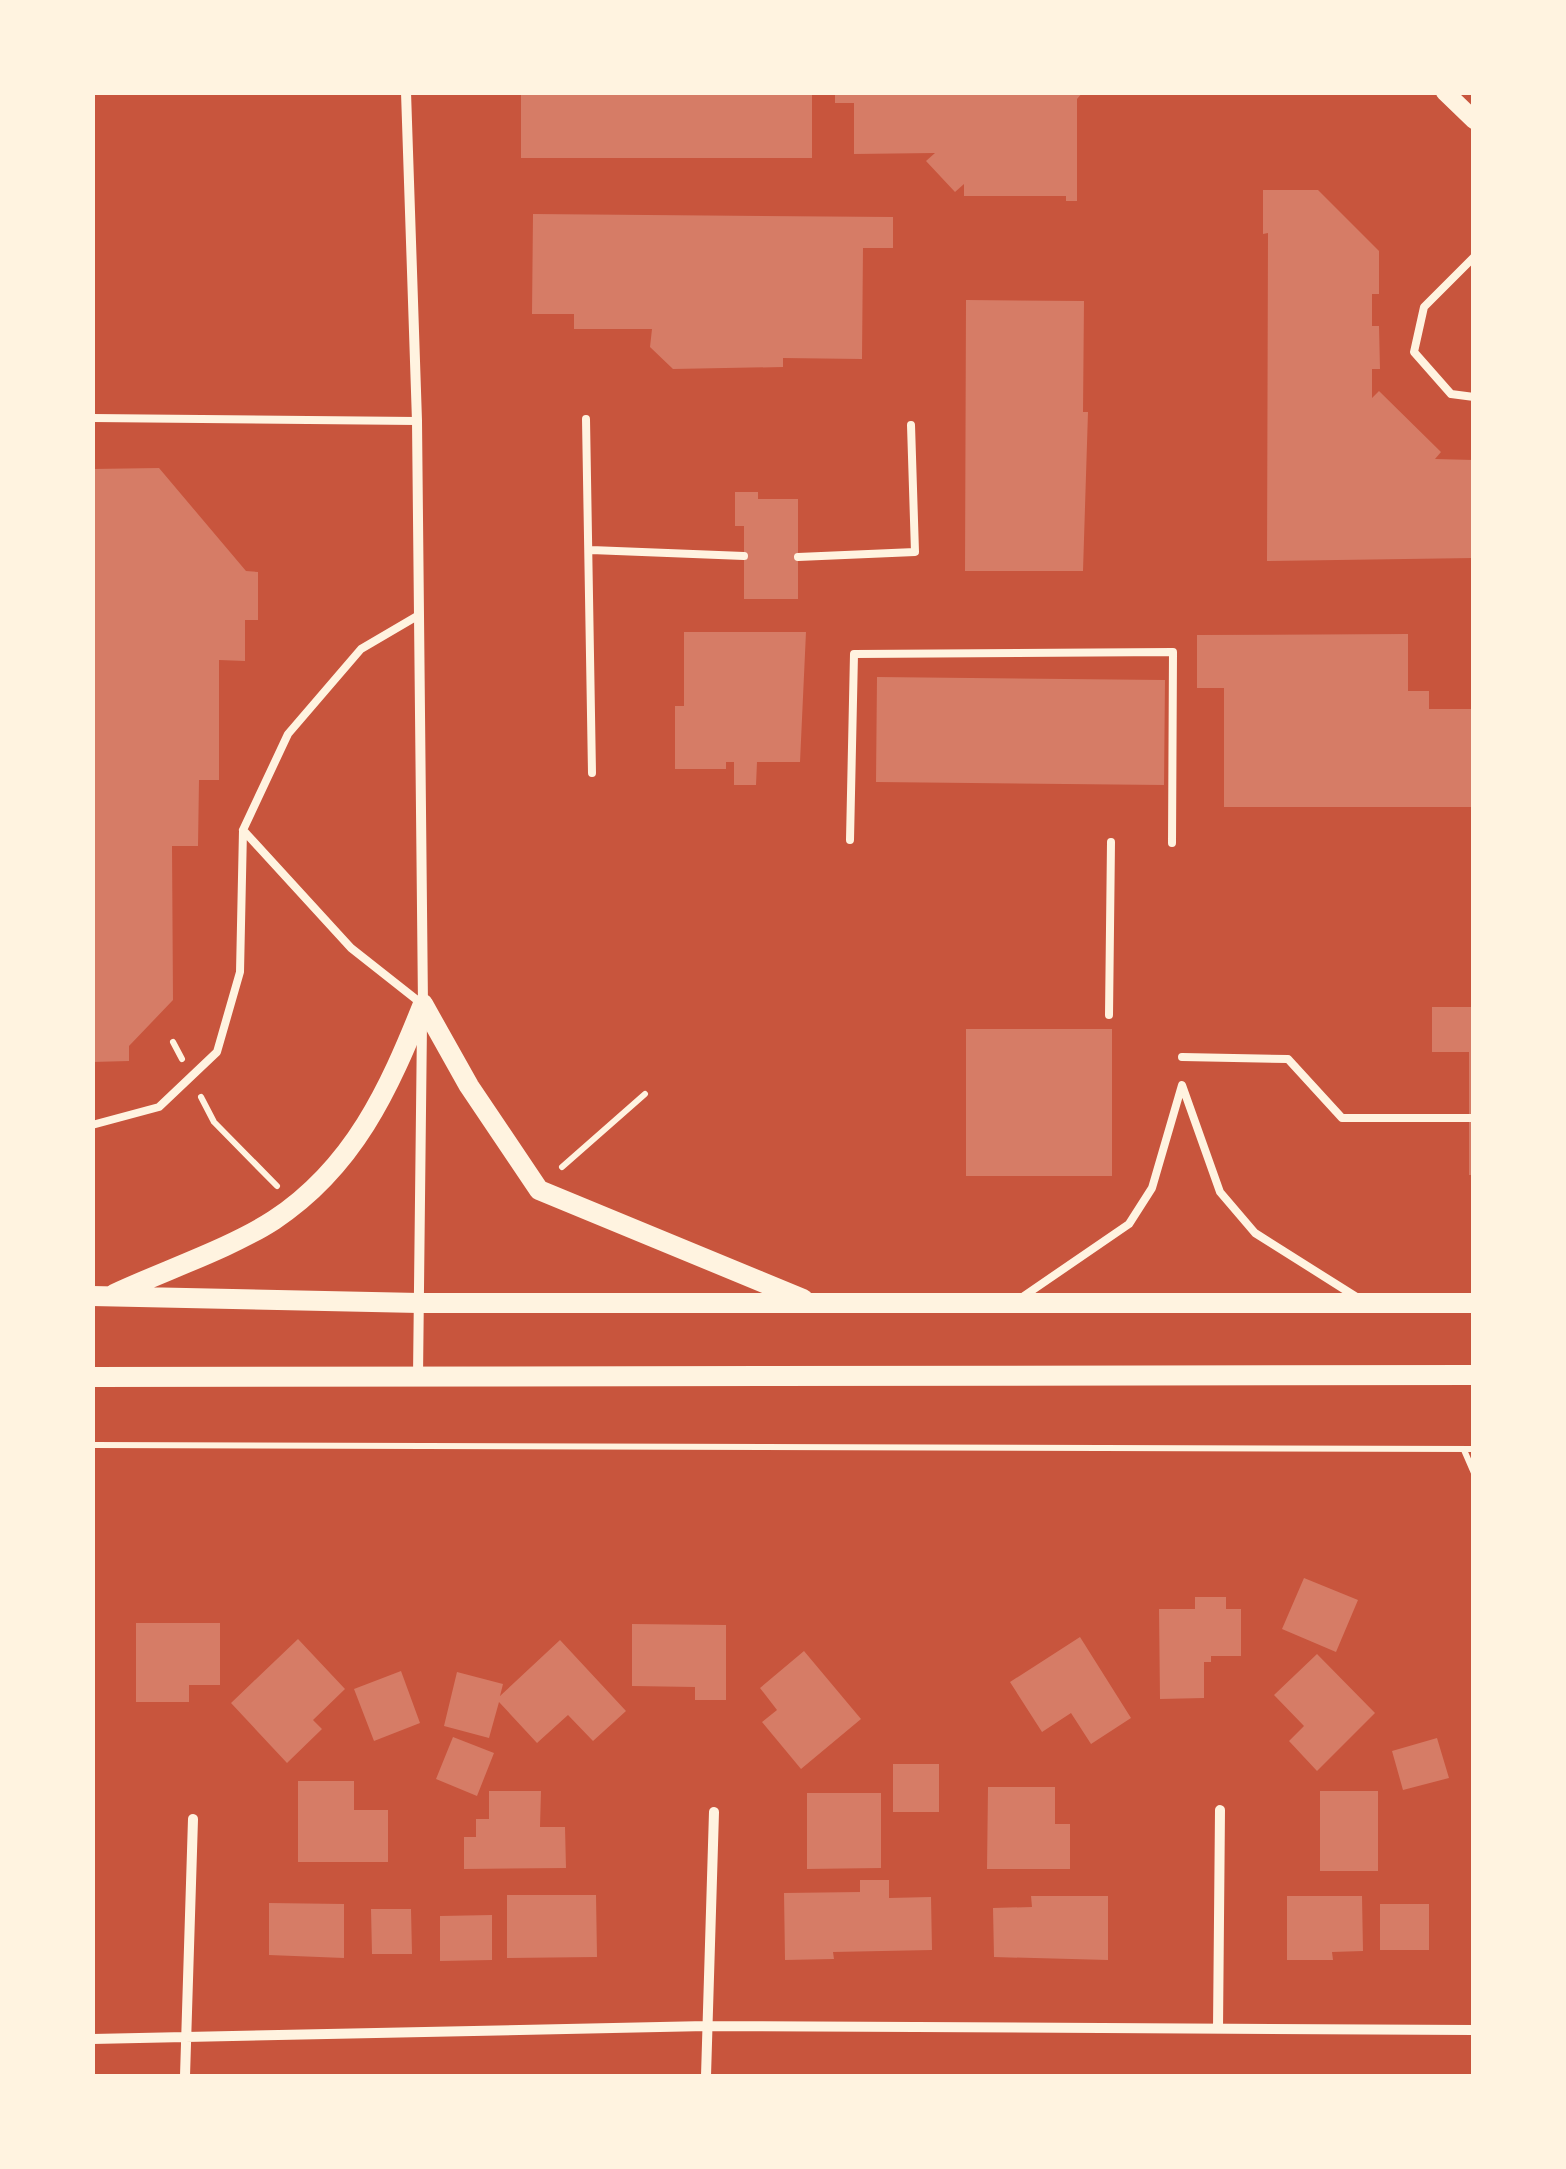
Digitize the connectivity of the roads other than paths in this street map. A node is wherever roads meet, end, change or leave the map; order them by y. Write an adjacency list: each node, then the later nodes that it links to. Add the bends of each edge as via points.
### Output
1 (406, 92): 8 (street)
2 (1445, 92): 3 (street)
3 (1474, 120)
4 (1474, 257): 5 (lane, via 1424,308 1414,352 1451,394)
5 (1474, 396)
6 (92, 418): 8 (lane)
7 (586, 420): 10 (lane)
8 (417, 421): 13 (street)
9 (911, 425): 12 (lane, via 915,552)
10 (591, 550): 11 (lane); 14 (lane)
11 (744, 556)
12 (798, 557)
13 (419, 615): 15 (lane, via 362,648 288,734); 19 (street)
14 (592, 773)
15 (244, 830): 19 (lane, via 351,948); 23 (lane, via 240,972 217,1052 159,1106)
16 (850, 840): 18 (lane, via 854,654 1173,652)
17 (1111, 842): 20 (lane)
18 (1172, 843)
19 (422, 1004): 24 (main road, via 388,1093 346,1154 274,1220); 25 (street); 28 (main road, via 539,1190)
20 (1110, 1015)
21 (1182, 1058): 22 (lane, via 1288,1059 1342,1118)
22 (1474, 1118)
23 (92, 1125)
24 (100, 1296): 25 (main road)
25 (419, 1303): 28 (main road); 32 (street)
26 (1366, 1303): 27 (main road); 29 (main road); 29 (lane, via 1255,1233 1220,1192 1182,1085 1152,1188 1129,1224)
27 (1474, 1303)
28 (814, 1304): 29 (main road)
29 (1014, 1304)
30 (1474, 1376): 32 (main road)
31 (92, 1377): 32 (main road)
32 (418, 1377)
33 (1220, 1810): 37 (street)
34 (714, 1812): 36 (street)
35 (193, 1818): 40 (street)
36 (707, 2026): 37 (street); 40 (street); 42 (street)
37 (1218, 2028): 38 (street)
38 (1474, 2030)
39 (92, 2039): 40 (street)
40 (186, 2040): 41 (street)
41 (185, 2076)
42 (706, 2076)

